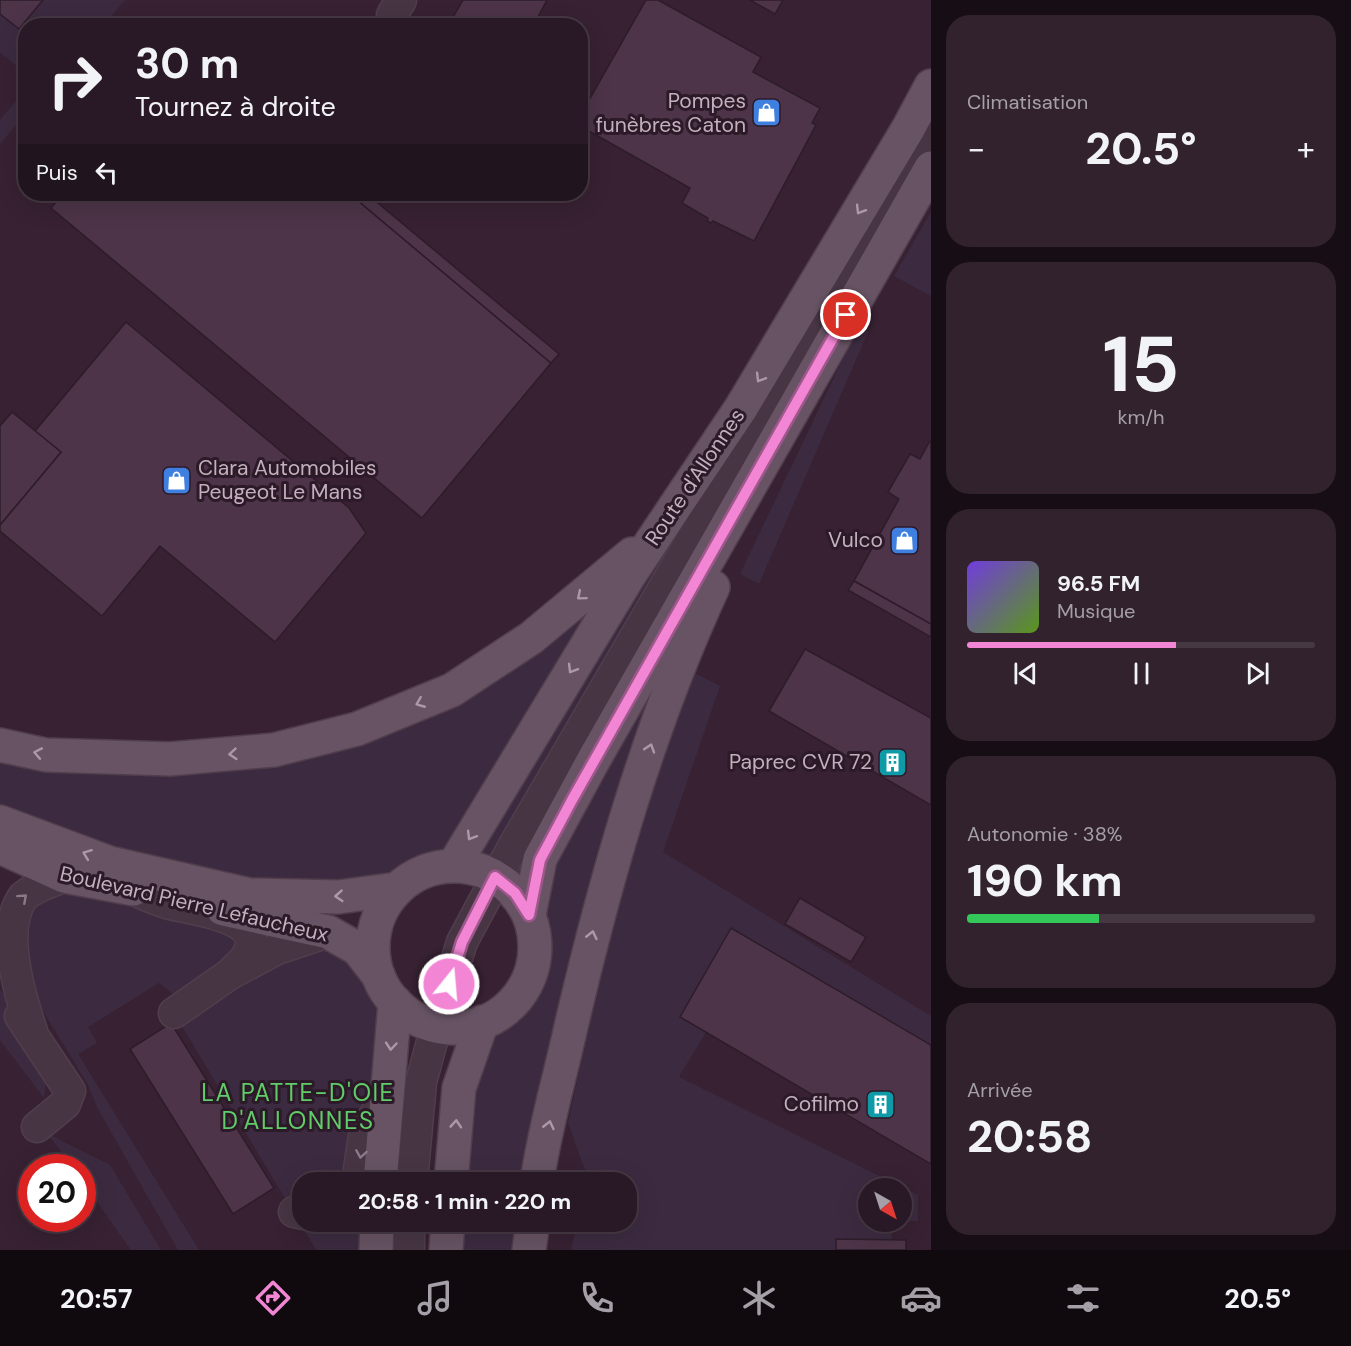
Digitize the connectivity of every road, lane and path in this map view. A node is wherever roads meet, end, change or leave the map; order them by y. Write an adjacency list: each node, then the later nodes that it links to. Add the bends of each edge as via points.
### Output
1 (931, 86): 5 (main road, Route d'Allonnes, one-way to 5, via 746,401)
2 (931, 129): 11 (street)
3 (931, 168): 4 (main road)
4 (780, 429): 14 (main road, via 540,860); 29 (main road, one-way to 4, via 597,915 651,744 684,650 742,526)
5 (683, 496): 6 (main road, one-way to 6, via 632,554 531,638 452,690 357,729 274,750 170,759 46,755); 9 (main road, Route d'Allonnes, one-way to 9, via 630,574)
6 (0, 745)
7 (0, 822): 13 (main road, Boulevard Pierre Lefaucheux, one-way to 7, via 338,897 250,895 110,863)
8 (0, 848): 10 (main road, Boulevard Pierre Lefaucheux)
9 (454, 865): 11 (main road, via 475,868); 13 (main road, via 423,872)
10 (64, 876): 12 (main road, Boulevard Pierre Lefaucheux); 22 (street, one-way to 10, via 6,961 9,923 15,905 25,895)
11 (495, 877): 14 (main road, via 515,893); 21 (street, via 462,942)
12 (127, 887): 15 (main road, Boulevard Pierre Lefaucheux); 16 (street, via 168,903 226,917 245,928 251,942 248,953)
13 (398, 889): 17 (main road, via 380,914 373,945)
14 (529, 915): 20 (main road, via 535,960 529,978 510,1005)
15 (328, 932): 16 (street, via 277,949); 17 (main road, Boulevard Pierre Lefaucheux, via 358,949)
16 (230, 974): 19 (street)
17 (386, 988): 21 (main road, Boulevard Pierre Lefaucheux, via 416,1018); 23 (main road, one-way to 23)
18 (0, 989): 22 (street)
19 (174, 1013)
20 (482, 1022): 21 (main road); 28 (main road, one-way to 20, via 459,1088)
21 (436, 1027): 27 (street, via 422,1082)
22 (32, 1031): 24 (street, via 70,1091 65,1104)
23 (388, 1090): 25 (street, one-way to 25, via 364,1136); 26 (main road)
24 (37, 1127)
25 (359, 1172)
26 (381, 1172)
27 (413, 1172)
28 (452, 1172)
29 (539, 1172)
30 (377, 1232): 34 (main road)
31 (409, 1232): 35 (street)
32 (447, 1232): 36 (main road)
33 (531, 1232): 37 (main road)
34 (376, 1250)
35 (409, 1250)
36 (446, 1250)
37 (529, 1250)

